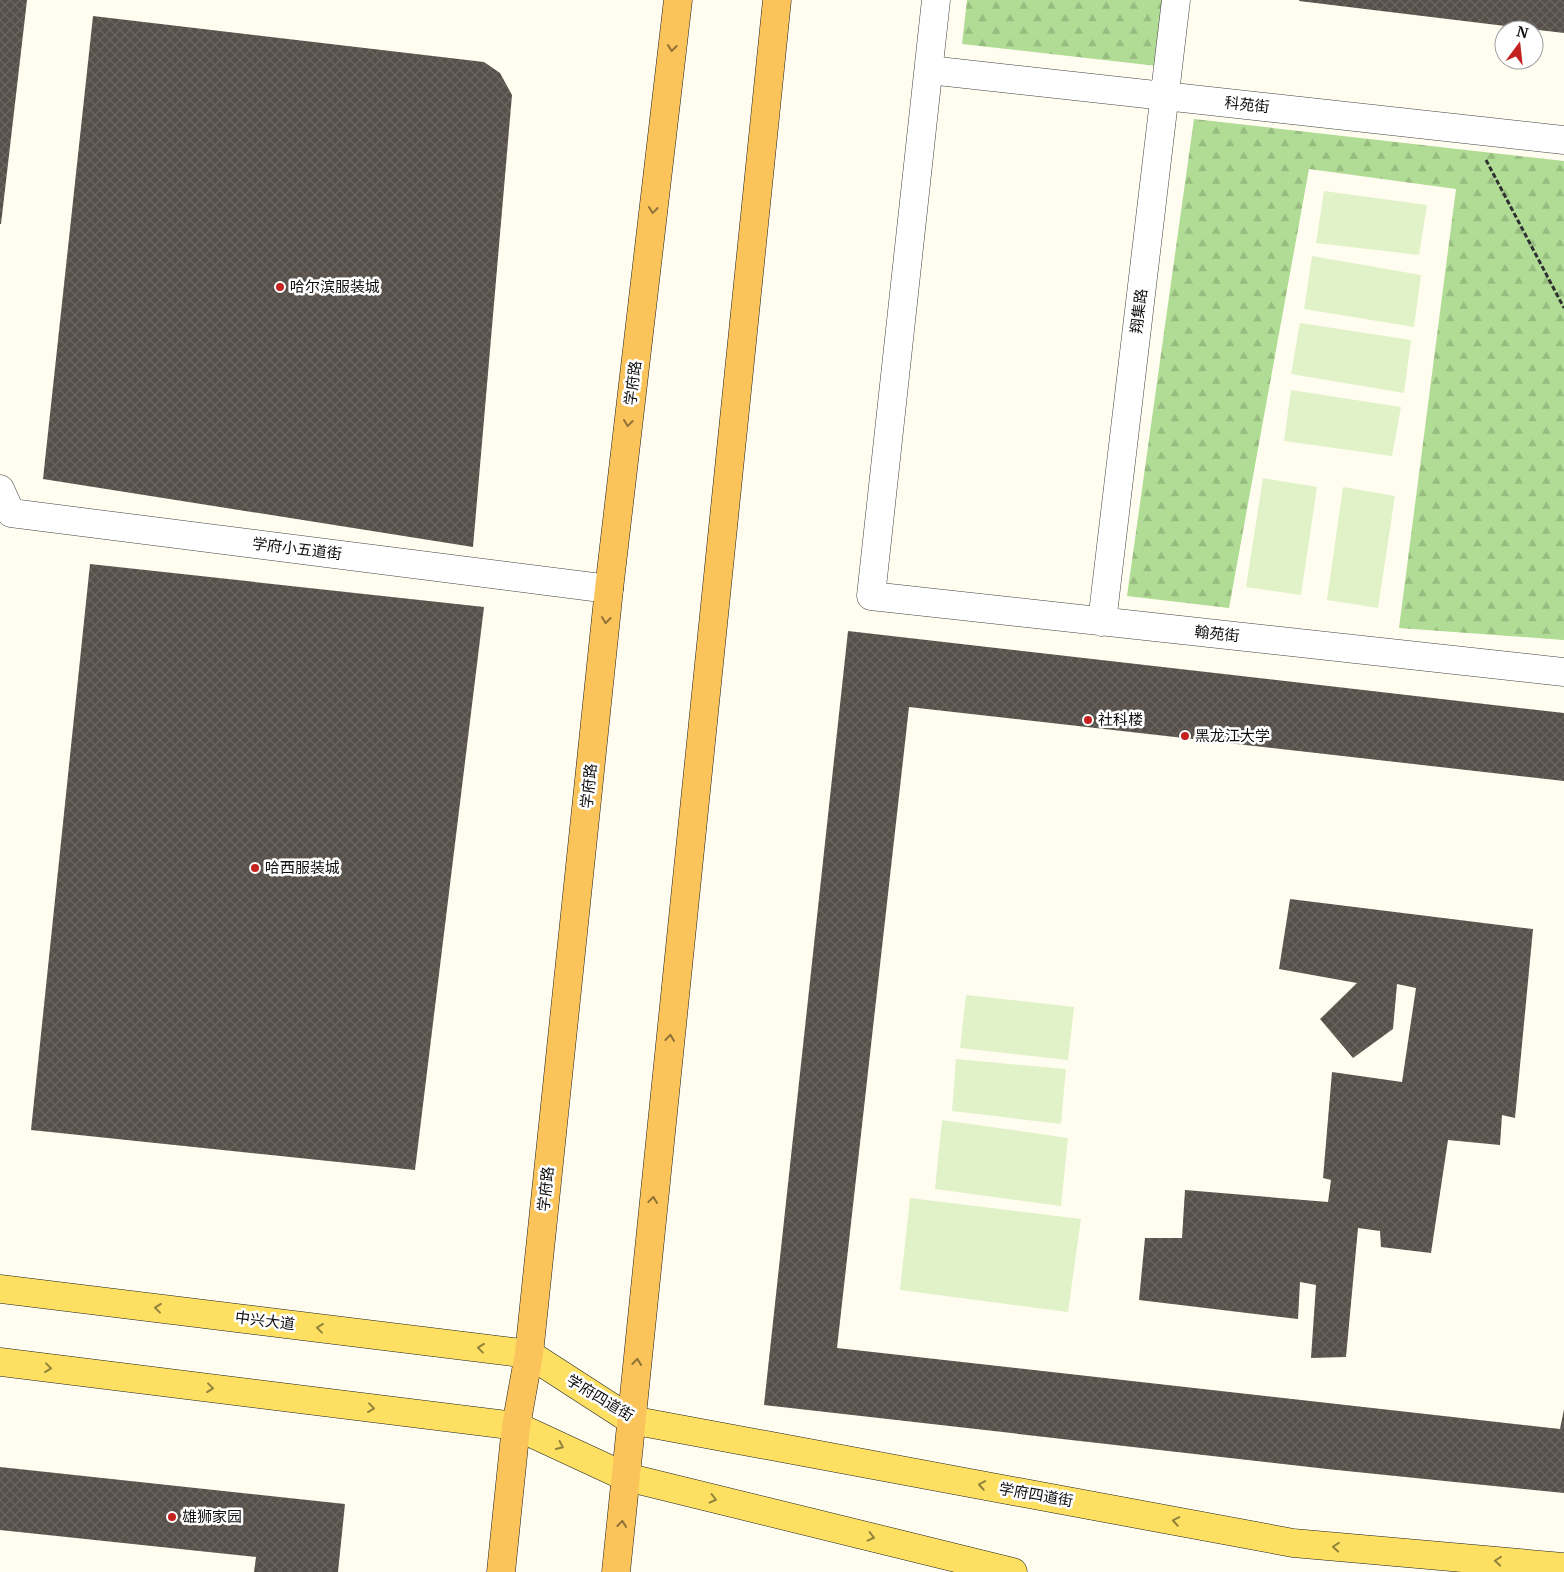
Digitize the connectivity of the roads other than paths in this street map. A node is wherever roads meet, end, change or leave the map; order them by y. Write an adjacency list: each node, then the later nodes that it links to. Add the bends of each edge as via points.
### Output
1 (678, 0): 9 (highway, 学府路, one-way to 9)
2 (777, 0): 15 (highway, one-way to 2)
3 (936, 0): 5 (street)
4 (1176, 0): 6 (street, 翔集路)
5 (929, 70): 6 (street, 科苑街); 10 (street, 翰苑街, via 871,596)
6 (1164, 96): 7 (street, 科苑街); 10 (street, 翔集路)
7 (1564, 140)
8 (1, 497): 9 (street, 学府小五道街, via 11,513)
9 (609, 589): 13 (highway, 学府路, one-way to 13)
10 (1102, 622): 11 (street, 翰苑街)
11 (1564, 672)
12 (0, 1289): 13 (main road, 中兴大道, one-way to 12)
13 (529, 1354): 15 (main road, 学府四道街); 16 (highway, 学府路)
14 (0, 1362): 16 (main road, one-way to 16)
15 (631, 1420): 17 (highway); 18 (main road, 学府四道街, one-way to 15, via 1293,1543)
16 (516, 1426): 17 (main road, one-way to 17); 19 (highway, 学府路)
17 (626, 1477): 20 (highway, one-way to 17); 21 (main road, one-way to 21)
18 (1564, 1567)
19 (501, 1572)
20 (616, 1572)
21 (1013, 1572)

